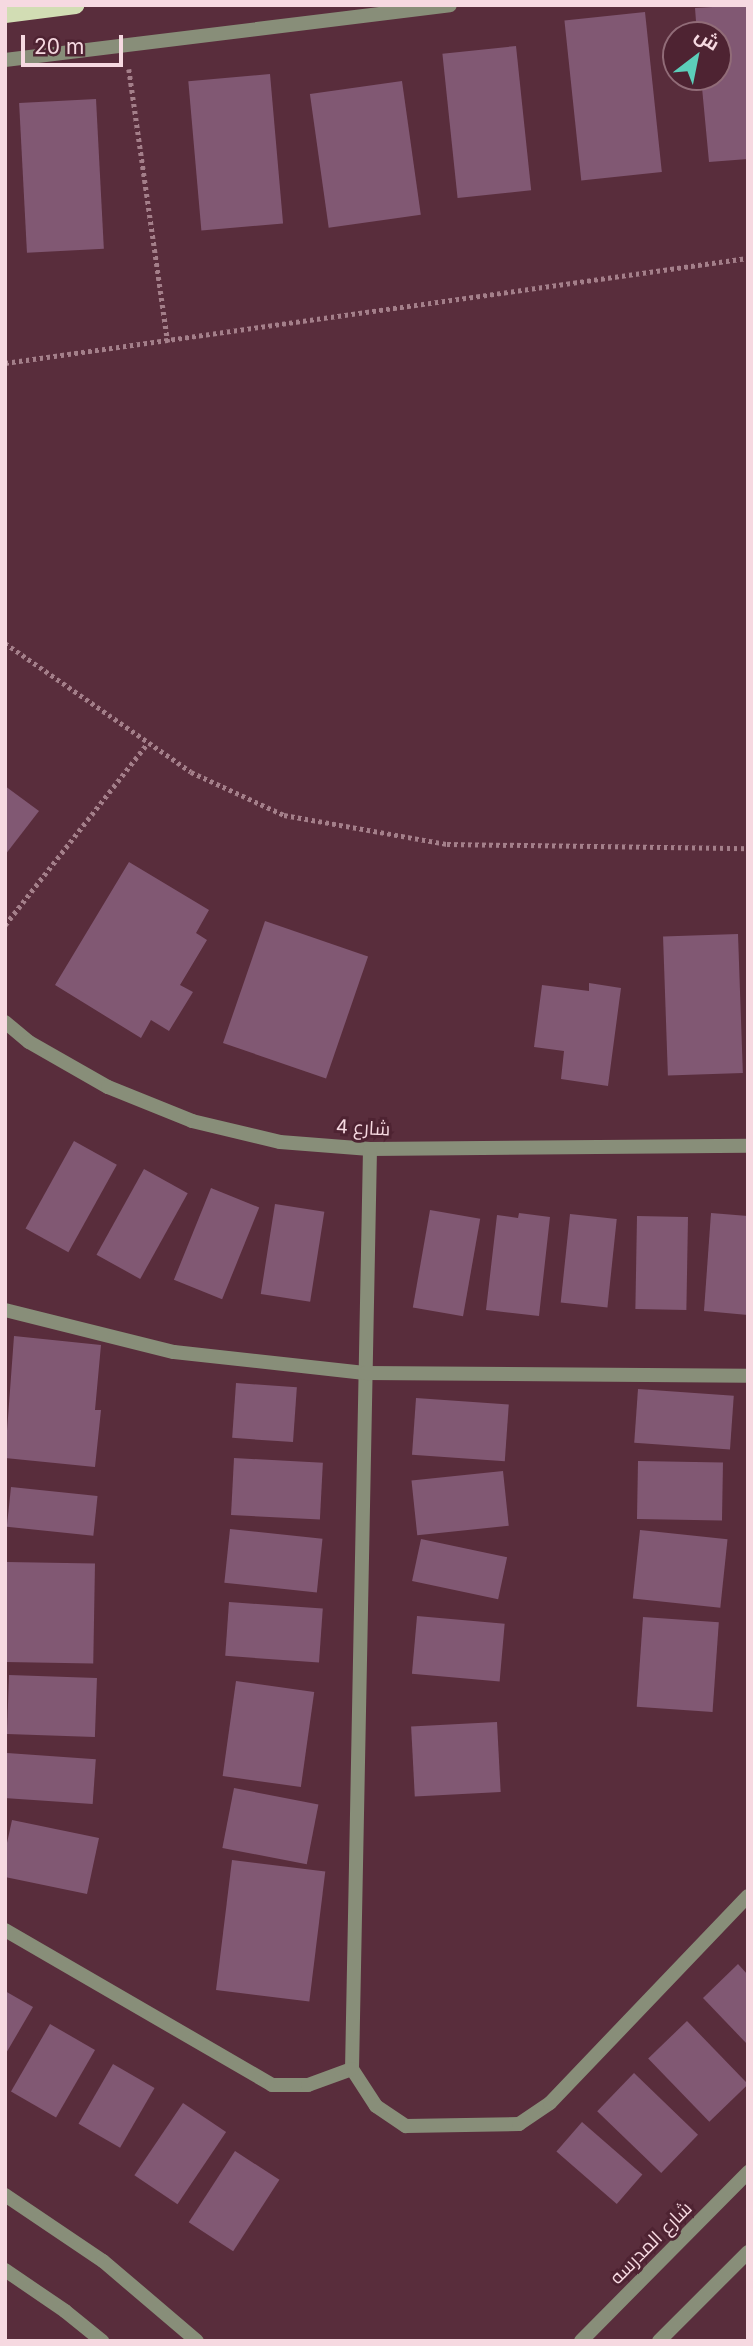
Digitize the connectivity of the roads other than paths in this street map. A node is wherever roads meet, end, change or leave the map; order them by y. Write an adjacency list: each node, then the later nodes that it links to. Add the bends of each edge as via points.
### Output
1 (75, 5): 3 (main road)
2 (450, 5): 4 (street)
3 (5, 14)
4 (5, 60)
5 (5, 1022): 7 (street, شارع 4, via 29,1042 108,1087 192,1121 280,1142)
6 (748, 1146): 7 (street, شارع 4)
7 (370, 1149): 9 (street)
8 (5, 1310): 9 (street, via 174,1352)
9 (365, 1373): 10 (street); 13 (street)
10 (748, 1376)
11 (748, 1896): 13 (street, via 550,2102 519,2124 406,2126 376,2106)
12 (5, 1930): 13 (street, via 272,2085 308,2085)
13 (352, 2069)
14 (748, 2172): 20 (street, شارع المدرسه)
15 (5, 2195): 19 (street, via 103,2261)
16 (748, 2252): 21 (street)
17 (5, 2270): 18 (street)
18 (102, 2341)
19 (197, 2341)
20 (581, 2341)
21 (659, 2341)

